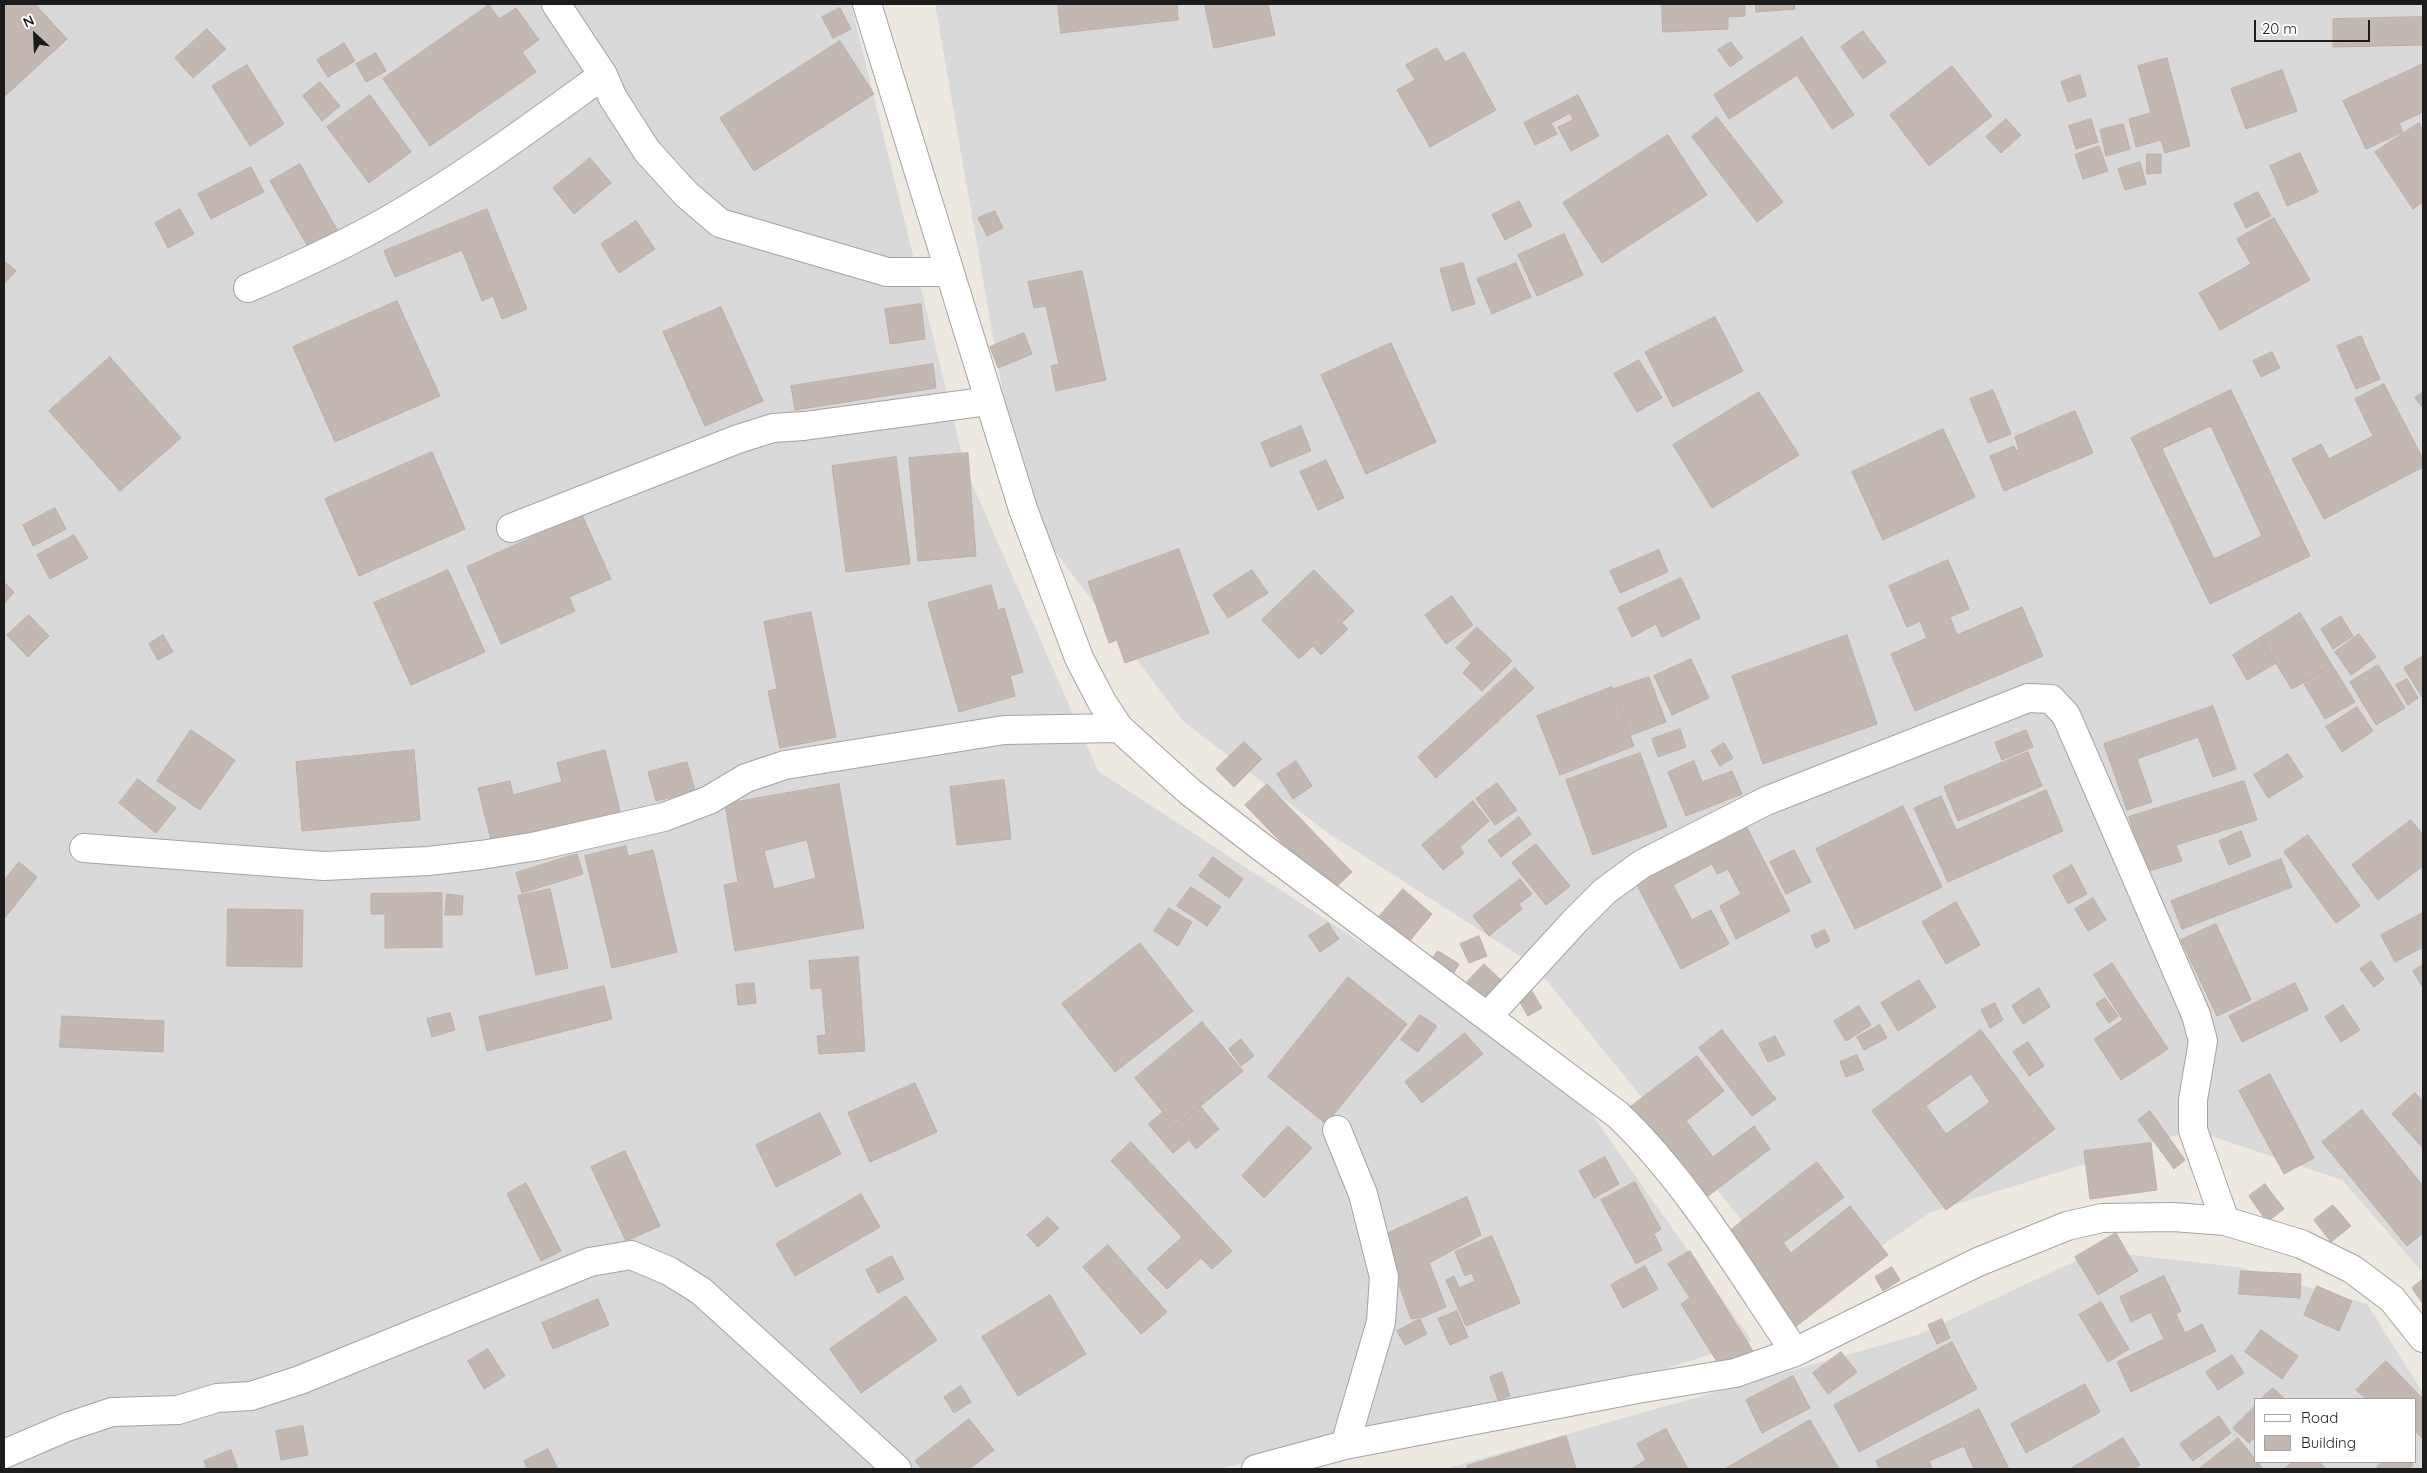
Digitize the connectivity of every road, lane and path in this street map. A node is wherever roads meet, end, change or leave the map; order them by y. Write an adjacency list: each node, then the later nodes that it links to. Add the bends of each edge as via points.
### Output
1 (556, 4): 3 (street)
2 (866, 4): 4 (street)
3 (603, 75): 4 (street, via 613,98 647,151 686,194 720,223 887,272); 5 (street, via 479,164 393,218 325,254)
4 (949, 272): 6 (street)
5 (248, 288)
6 (989, 401): 7 (street, via 773,428); 8 (street, via 1022,509 1079,658)
7 (511, 528)
8 (1119, 728): 9 (street, via 1004,730 785,765 746,778 708,800 664,817 537,846 481,855 324,866); 10 (street, via 1198,798 1417,966)
9 (84, 848)
10 (1488, 1016): 12 (street, via 1575,920 1605,891 1642,864 1766,801 2028,698 2051,699 2066,715 2196,1016 2202,1042 2193,1100 2193,1130); 14 (street, via 1596,1097 1638,1134 1676,1178)
11 (1337, 1130): 15 (street, via 1363,1194 1384,1277 1381,1322)
12 (2225, 1221): 13 (street, via 2301,1244 2352,1269 2392,1299); 14 (street, via 2172,1217 2102,1218 2067,1226 1978,1262)
13 (2423, 1338)
14 (1795, 1352): 15 (street, via 1735,1373)
15 (1345, 1445): 18 (street)
16 (4, 1454): 17 (street, via 112,1412 178,1410 217,1398 251,1396 300,1380 590,1262 631,1255 669,1271 701,1291)
17 (896, 1469)
18 (1256, 1469)

